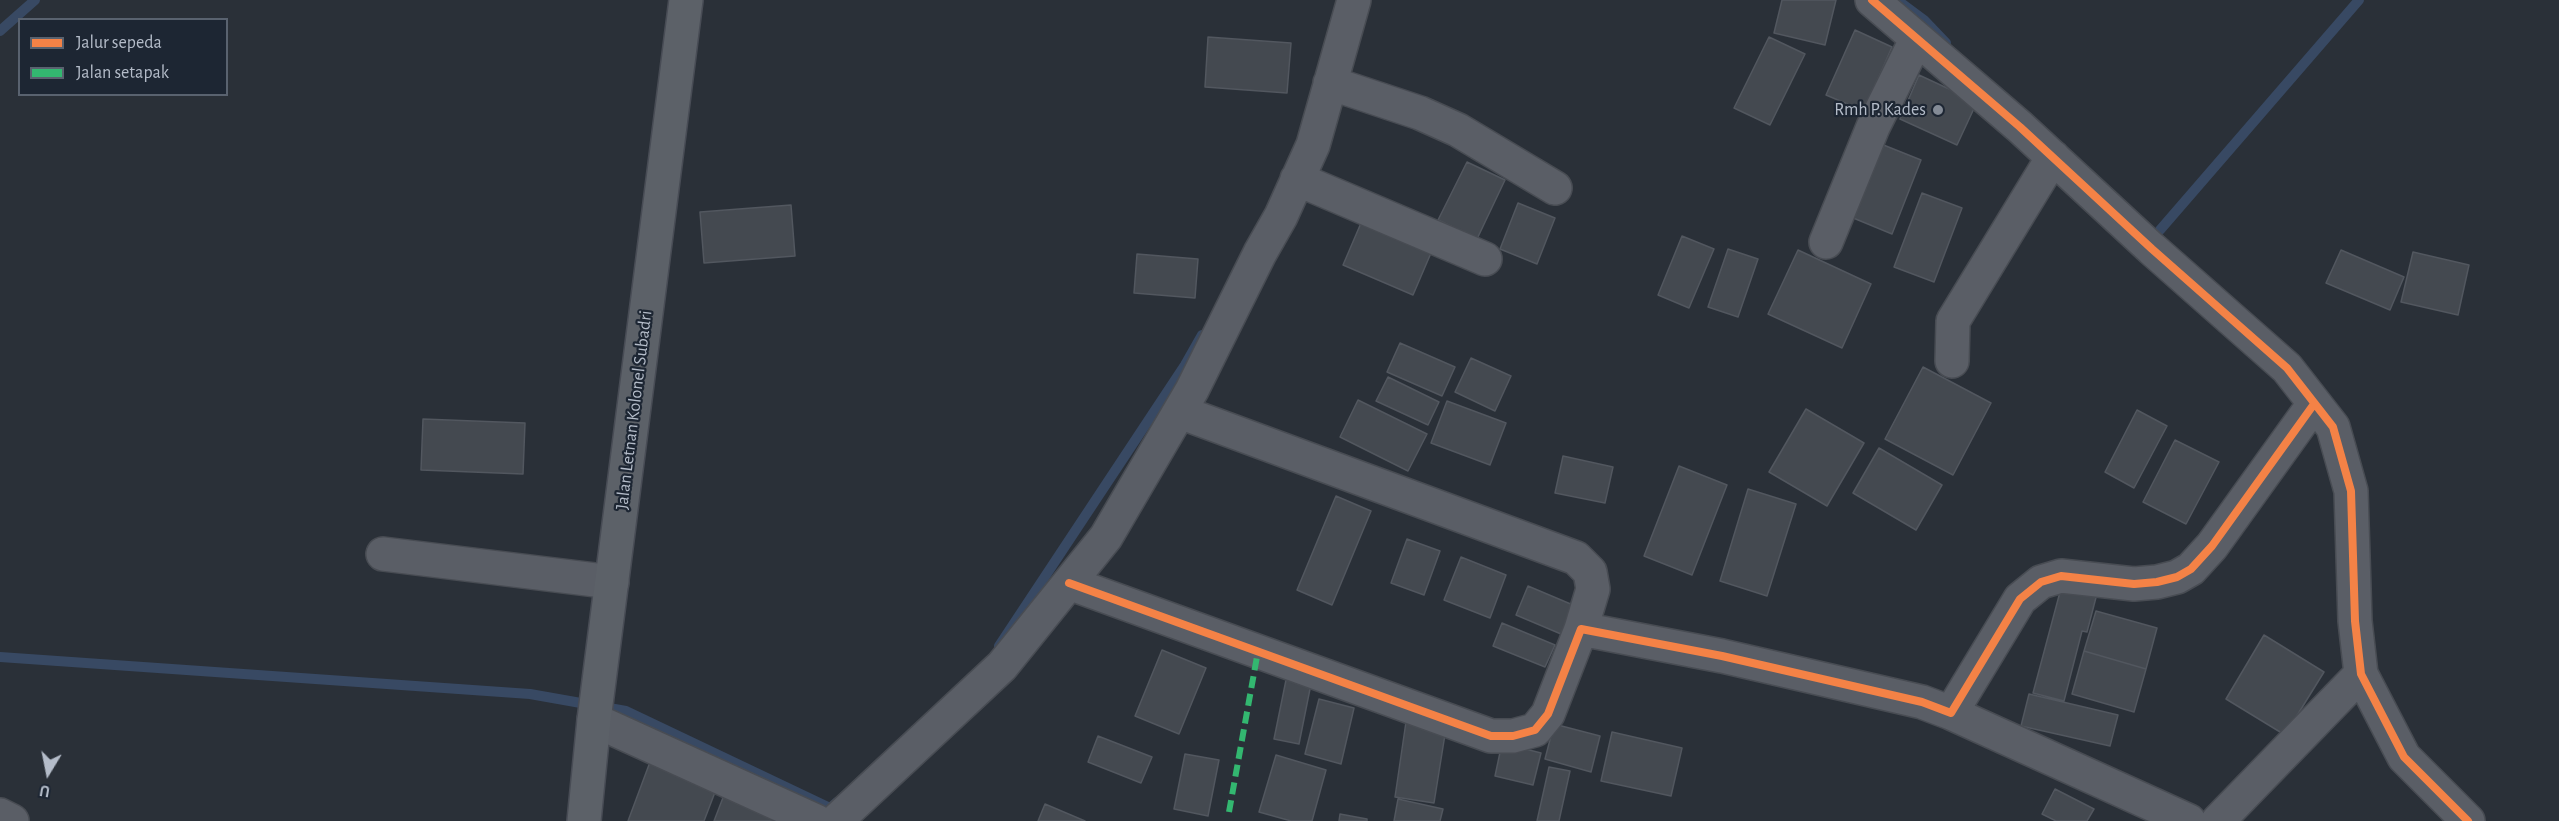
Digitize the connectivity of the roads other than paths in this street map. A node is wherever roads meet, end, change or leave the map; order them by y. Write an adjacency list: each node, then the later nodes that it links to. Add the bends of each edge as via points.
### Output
1 (686, 0): 15 (main road, Jalan Letnan Kolonel Subadri)
2 (1354, 0): 5 (street)
3 (1872, 0): 4 (street)
4 (1916, 39): 6 (street); 9 (street, via 1873,127)
5 (1330, 83): 7 (street, via 1313,145); 8 (street, via 1458,130)
6 (2053, 157): 11 (street, via 1953,321); 12 (street, via 2287,368)
7 (1297, 180): 10 (street); 13 (street)
8 (1555, 188)
9 (1826, 242)
10 (1485, 259)
11 (1952, 362)
12 (2314, 404): 18 (street, via 2333,427 2351,491 2355,621); 19 (street, via 2212,546 2191,568 2177,578 2157,582 2134,584 2061,576 2041,582 2020,599)
13 (1180, 412): 16 (street, via 1106,537); 17 (street, via 1576,558 1590,572 1593,589)
14 (383, 554): 15 (street)
15 (612, 582): 20 (main road, Jalan Letnan Kolonel Subadri)
16 (1069, 583): 17 (street, via 1491,736 1535,730 1548,714); 25 (street, via 1002,666)
17 (1581, 629): 19 (street, via 1722,656)
18 (2361, 674): 27 (street); 28 (street, via 2404,757)
19 (1951, 712): 26 (street)
20 (594, 720): 23 (main road, Jalan Letnan Kolonel Subadri); 24 (street)
21 (0, 815): 22 (street)
22 (12, 821)
23 (584, 821)
24 (816, 821)
25 (836, 821)
26 (2189, 821)
27 (2218, 821)
28 (2468, 821)

